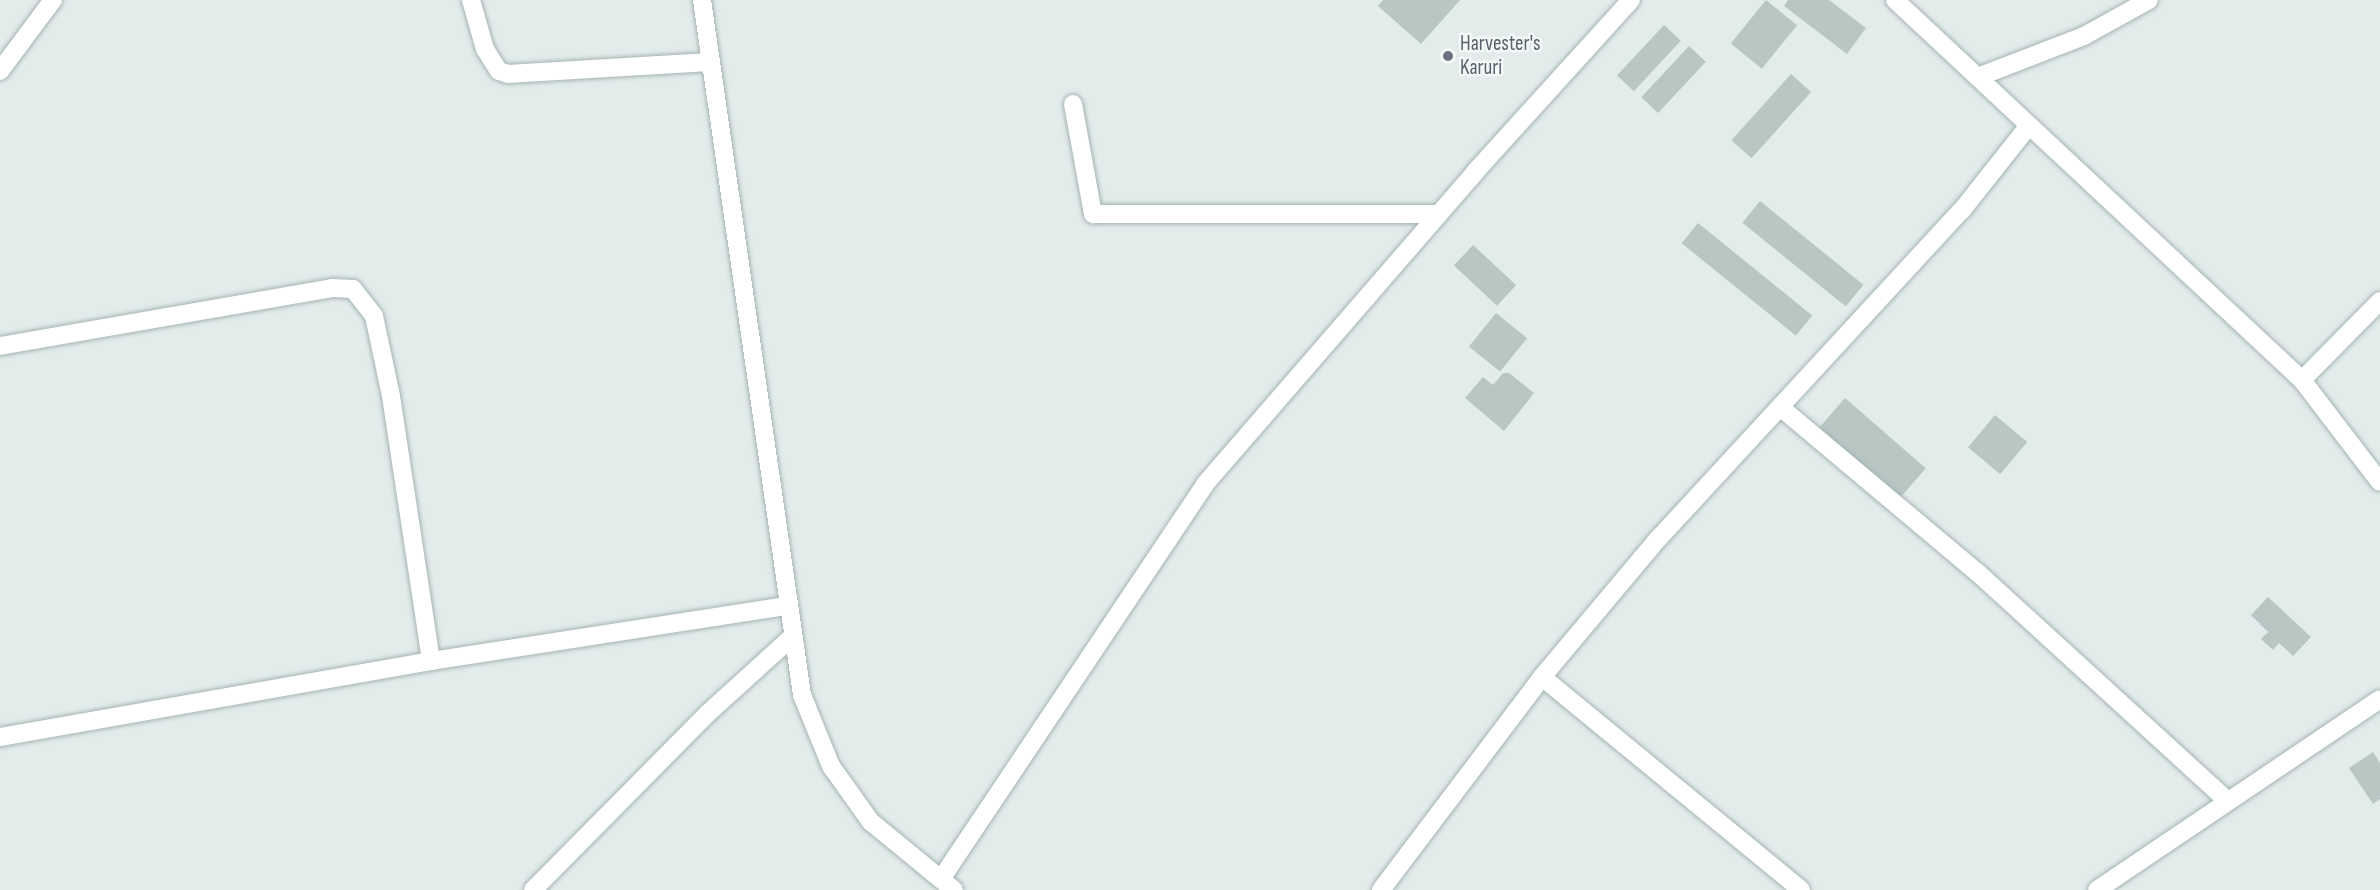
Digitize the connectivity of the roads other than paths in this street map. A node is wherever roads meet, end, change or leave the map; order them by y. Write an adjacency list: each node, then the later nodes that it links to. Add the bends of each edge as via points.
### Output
1 (52, 0): 8 (street)
2 (471, 0): 7 (street, via 485,49 499,71 508,74)
3 (702, 0): 7 (street)
4 (1631, 0): 12 (street)
5 (1895, 0): 9 (street)
6 (2149, 0): 9 (street, via 2084,36)
7 (709, 63): 18 (street)
8 (0, 71)
9 (1978, 77): 11 (street)
10 (1073, 104): 12 (street, via 1093,214)
11 (2027, 128): 15 (street); 16 (street, via 1962,210)
12 (1438, 214): 25 (street, via 1205,484)
13 (2380, 301): 15 (street)
14 (0, 346): 20 (street, via 332,288 353,289 374,316 389,384)
15 (2302, 380): 17 (street)
16 (1780, 407): 21 (street, via 1658,539); 24 (street, via 1978,573)
17 (2380, 482)
18 (788, 606): 19 (street); 20 (street)
19 (793, 636): 25 (street, via 802,695 831,766 871,822); 26 (street, via 707,714)
20 (431, 661): 23 (street)
21 (1542, 676): 27 (street); 28 (street)
22 (2380, 699): 24 (street)
23 (0, 737)
24 (2228, 801): 29 (street)
25 (947, 885)
26 (533, 890)
27 (1381, 890)
28 (1801, 890)
29 (2097, 890)

